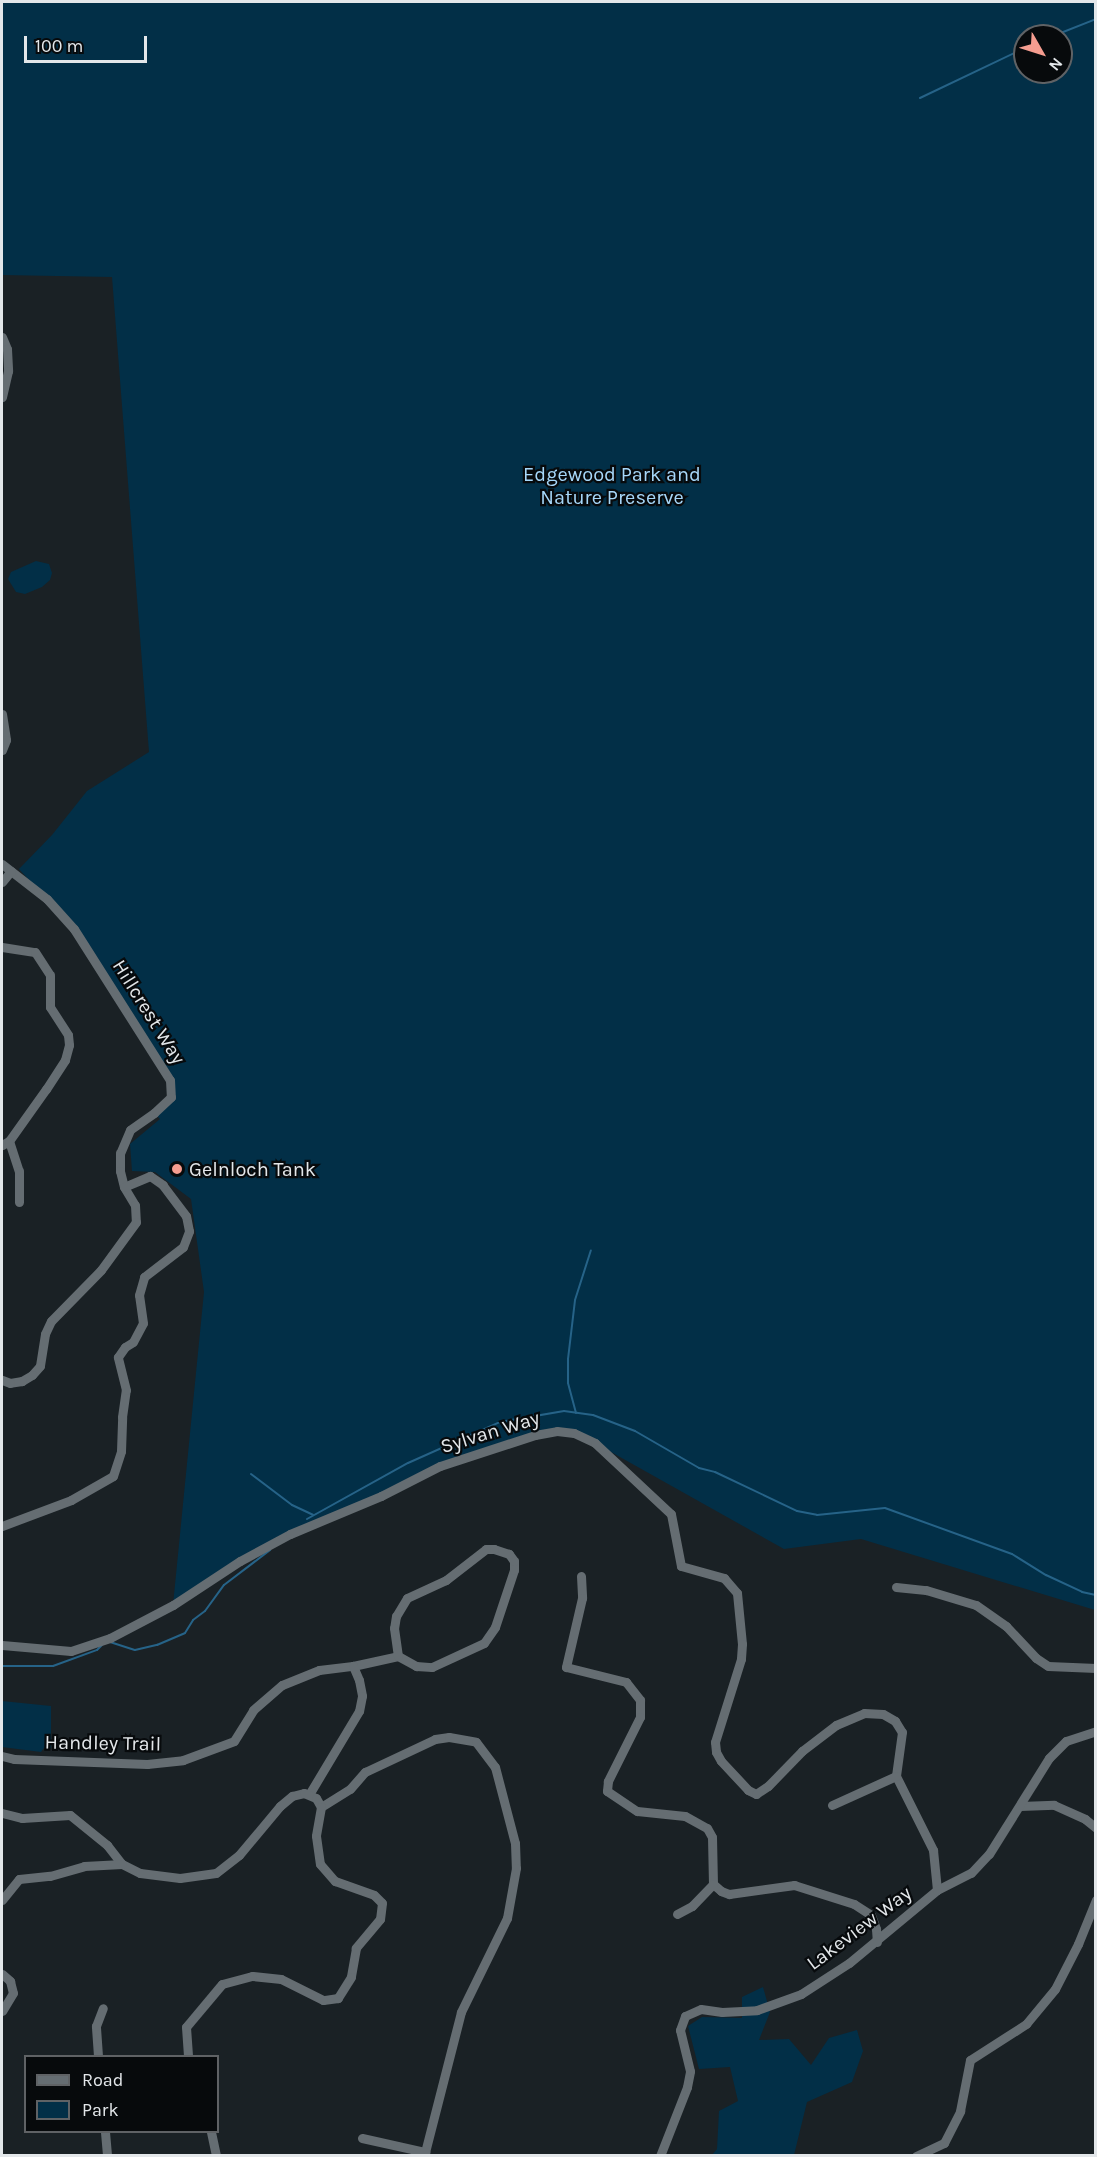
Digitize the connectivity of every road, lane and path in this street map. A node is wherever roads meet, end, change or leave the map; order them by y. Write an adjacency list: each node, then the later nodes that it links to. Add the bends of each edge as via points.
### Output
1 (2, 337): 2 (street, via 8,371)
2 (2, 397)
3 (2, 714): 4 (street, via 6,740)
4 (2, 750)
5 (2, 864): 6 (street, Hillcrest Way)
6 (11, 871): 7 (street); 10 (street, Hillcrest Way, via 47,899 74,929 170,1080 171,1097 130,1130 120,1153)
7 (2, 882)
8 (2, 947): 9 (street, via 35,952 50,975 50,1007 68,1035 69,1045 65,1060)
9 (5, 1143): 11 (street, via 19,1171)
10 (124, 1187): 12 (street, Hillcrest Way, via 135,1205 136,1222 127,1237 51,1321 40,1366 22,1381); 13 (street, via 150,1176 164,1185 186,1216 189,1231 183,1247 144,1276 139,1294 143,1323 134,1342 124,1347 118,1358 126,1390 121,1450 113,1476 71,1500)
11 (20, 1202)
12 (2, 1380)
13 (2, 1526)
14 (581, 1576): 30 (street, via 582,1599 566,1667 626,1682 640,1700 640,1717 608,1782 608,1791 637,1810 685,1816 707,1828 711,1837)
15 (896, 1587): 19 (street, via 926,1590 976,1605 1006,1626 1048,1666)
16 (2, 1645): 22 (street, Sylvan Way, via 71,1651 110,1638 290,1534 440,1466 535,1435 574,1433 595,1443 671,1514 681,1566 724,1578 737,1593 741,1659 715,1742 721,1761 734,1776 752,1793 761,1792 802,1750 836,1725 864,1713 883,1714 895,1721 902,1732)
17 (398, 1656): 17 (street, via 394,1628 407,1598 446,1580 486,1549 509,1554 514,1570 495,1627 484,1643 432,1667 416,1666); 18 (street, Handley Trail)
18 (353, 1666): 21 (street, Handley Trail, via 319,1670 282,1685 253,1710 234,1742 183,1760 147,1764); 23 (street, via 362,1696 358,1711)
19 (1095, 1668)
20 (1095, 1731): 26 (street, Lakeview Way, via 1066,1741 1049,1758)
21 (2, 1756)
22 (896, 1776): 24 (street); 31 (street, via 928,1837 936,1863)
23 (310, 1793): 25 (street); 29 (street, via 292,1796 280,1806 239,1855 216,1873 180,1878 140,1873)
24 (832, 1805)
25 (321, 1806): 40 (street, via 316,1836 320,1864 335,1881 374,1895 382,1903 380,1919 356,1948 351,1977 338,1998 323,2000 281,1979 252,1976 222,1984 186,2027); 44 (street, via 350,1789 365,1772 435,1739 449,1737 476,1742 495,1767 515,1844 516,1868 507,1918 461,2012)
26 (1020, 1806): 28 (street, via 1053,1805 1085,1819); 31 (street, Lakeview Way, via 989,1854 971,1873)
27 (2, 1813): 29 (street, via 22,1818 70,1815 107,1845)
28 (1095, 1828)
29 (122, 1864): 32 (street, via 84,1866 51,1876 19,1879)
30 (712, 1884): 34 (street, via 692,1906); 35 (street, via 729,1894 794,1885 854,1904 871,1915)
31 (938, 1890): 35 (street, Lakeview Way)
32 (2, 1900)
33 (1095, 1900): 48 (street, via 1055,1989 1026,2024 970,2060 960,2111 944,2143)
34 (677, 1914)
35 (876, 1942): 47 (street, Lakeview Way, via 801,1994 756,2010 701,2009 685,2016 680,2030 690,2071)
36 (2, 1974): 38 (street, via 10,1981 13,1993)
37 (103, 2008): 39 (street, via 96,2026)
38 (2, 2011)
39 (98, 2055)
40 (188, 2055)
41 (105, 2133): 45 (street)
42 (211, 2133): 46 (street)
43 (362, 2139): 44 (street)
44 (424, 2154)
45 (107, 2156)
46 (216, 2156)
47 (660, 2156)
48 (916, 2156)

